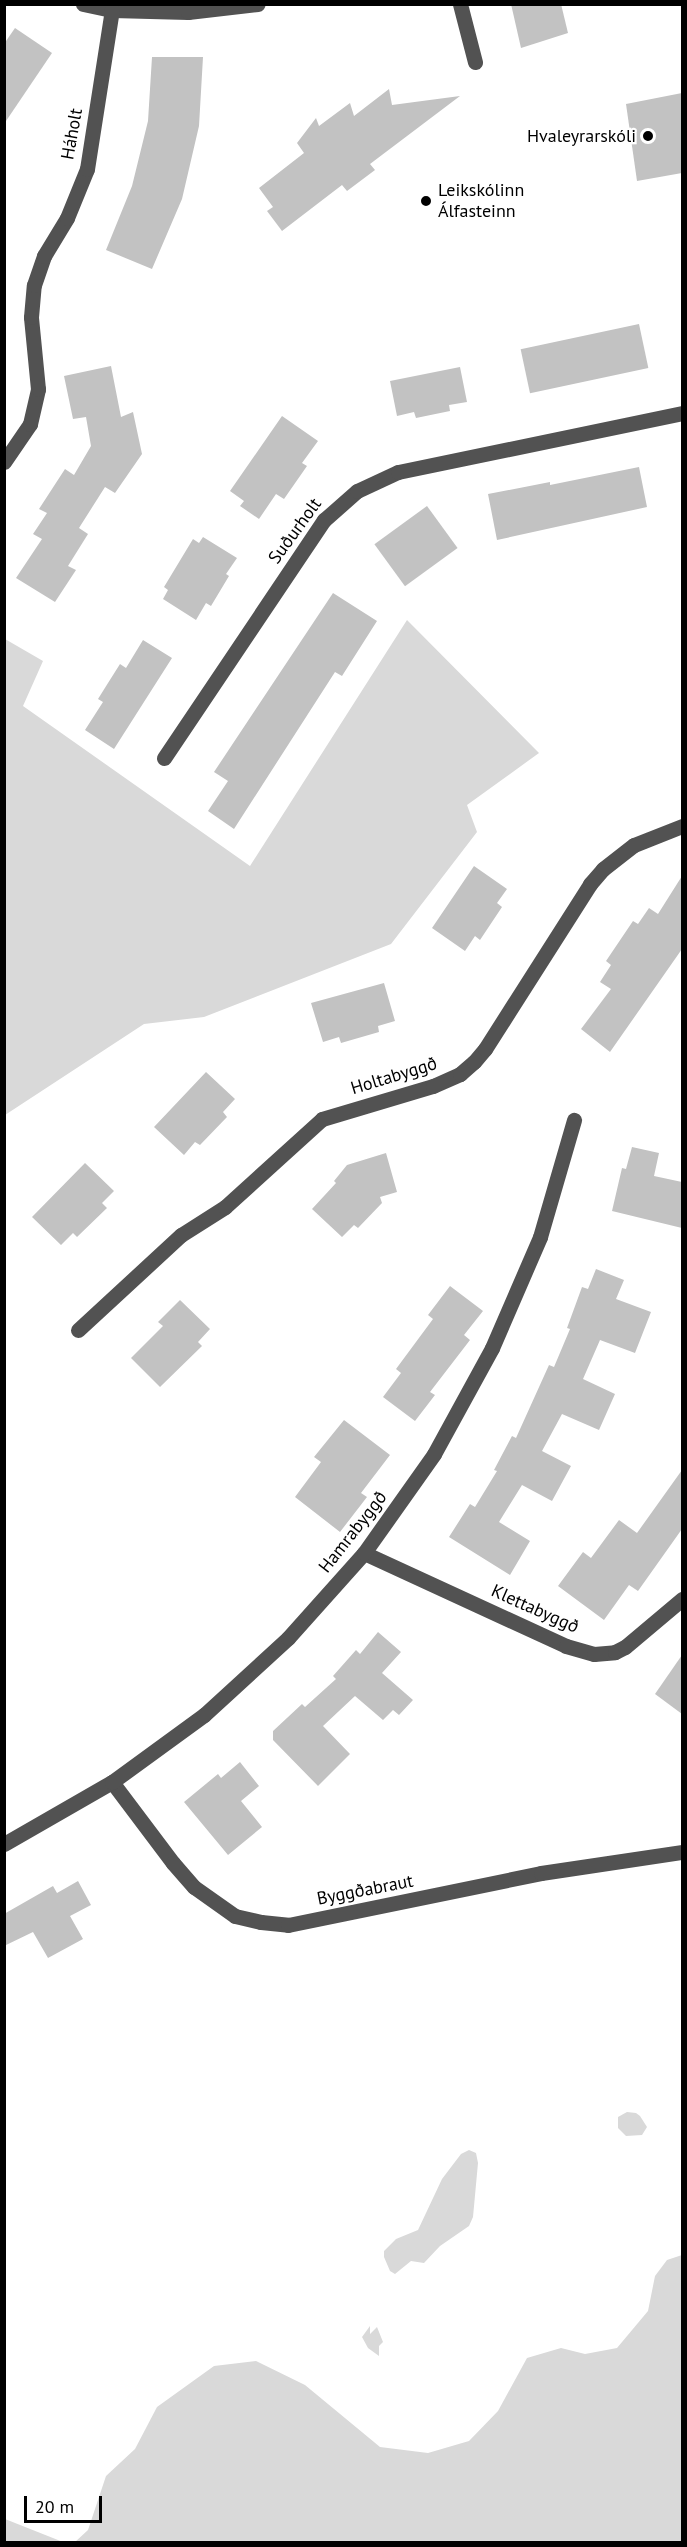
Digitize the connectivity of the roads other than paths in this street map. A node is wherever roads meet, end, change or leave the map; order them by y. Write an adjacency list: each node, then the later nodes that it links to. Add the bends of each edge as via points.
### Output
1 (83, 4): 4 (street)
2 (258, 4): 4 (street, via 188,12)
3 (460, 4): 5 (street)
4 (112, 10): 7 (street, Háholt, via 87,169 34,285 31,308 38,389 30,424)
5 (475, 62)
6 (682, 413): 8 (street, Suðurholt, via 398,472 357,491 324,520)
7 (4, 462)
8 (164, 758)
9 (682, 826): 11 (street, Holtabyggð, via 634,846 603,869 485,1049 460,1074 433,1086 322,1119 225,1207 180,1234)
10 (574, 1120): 12 (street, Hamrabyggð, via 540,1237 492,1348 434,1454)
11 (78, 1330)
12 (363, 1553): 13 (street, Klettabyggð, via 566,1646 594,1654 625,1647); 14 (street, Hamrabyggð, via 327,1596 247,1677 195,1722)
13 (682, 1599)
14 (112, 1782): 15 (street, Hamrabyggð); 16 (street, Byggðabraut, via 194,1887 236,1916 261,1922 288,1924 541,1873)
15 (4, 1844)
16 (682, 1852)

